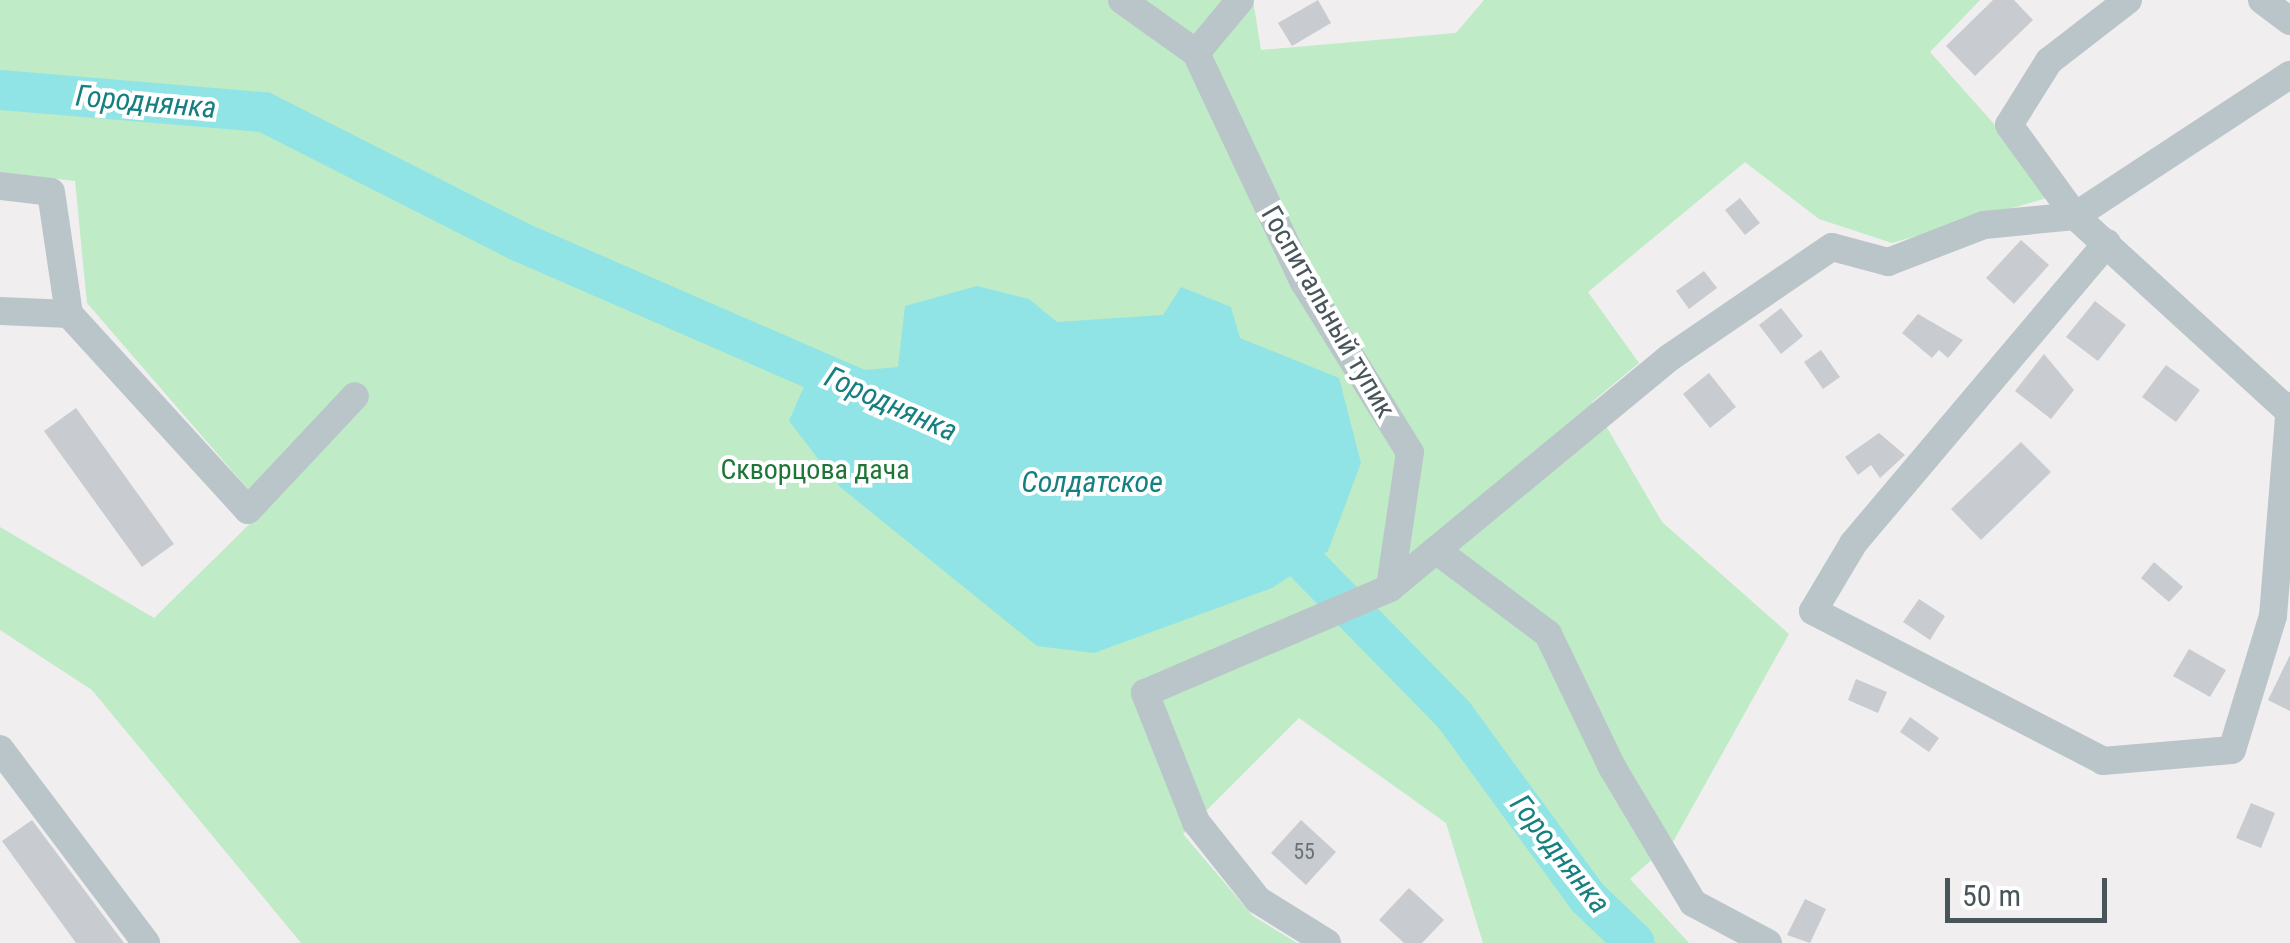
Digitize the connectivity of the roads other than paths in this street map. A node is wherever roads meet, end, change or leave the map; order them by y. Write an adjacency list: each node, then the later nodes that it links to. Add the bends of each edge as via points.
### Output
1 (1122, 0): 6 (street)
2 (1240, 0): 6 (street)
3 (2128, 0): 9 (street, via 2048,61 2009,125)
4 (2262, 0): 5 (street)
5 (2290, 22)
6 (1196, 53): 16 (street, Госпитальный тупик, via 1304,282 1410,452)
7 (2290, 76): 9 (street)
8 (0, 186): 12 (street, via 51,192)
9 (2075, 216): 10 (street); 15 (street, via 1984,224 1888,262 1832,247 1669,358)
10 (2107, 243): 14 (street); 14 (street, via 1853,544 1813,610 2103,762 2232,750 2272,616)
11 (0, 310): 12 (street)
12 (69, 314): 13 (street, via 248,510)
13 (354, 396)
14 (2290, 410)
15 (1436, 550): 16 (street); 20 (street, via 1548,634 1612,768 1694,903)
16 (1390, 588): 19 (street, via 1146,693 1196,822 1258,900)
17 (0, 749): 18 (street)
18 (146, 943)
19 (1327, 943)
20 (1768, 943)

